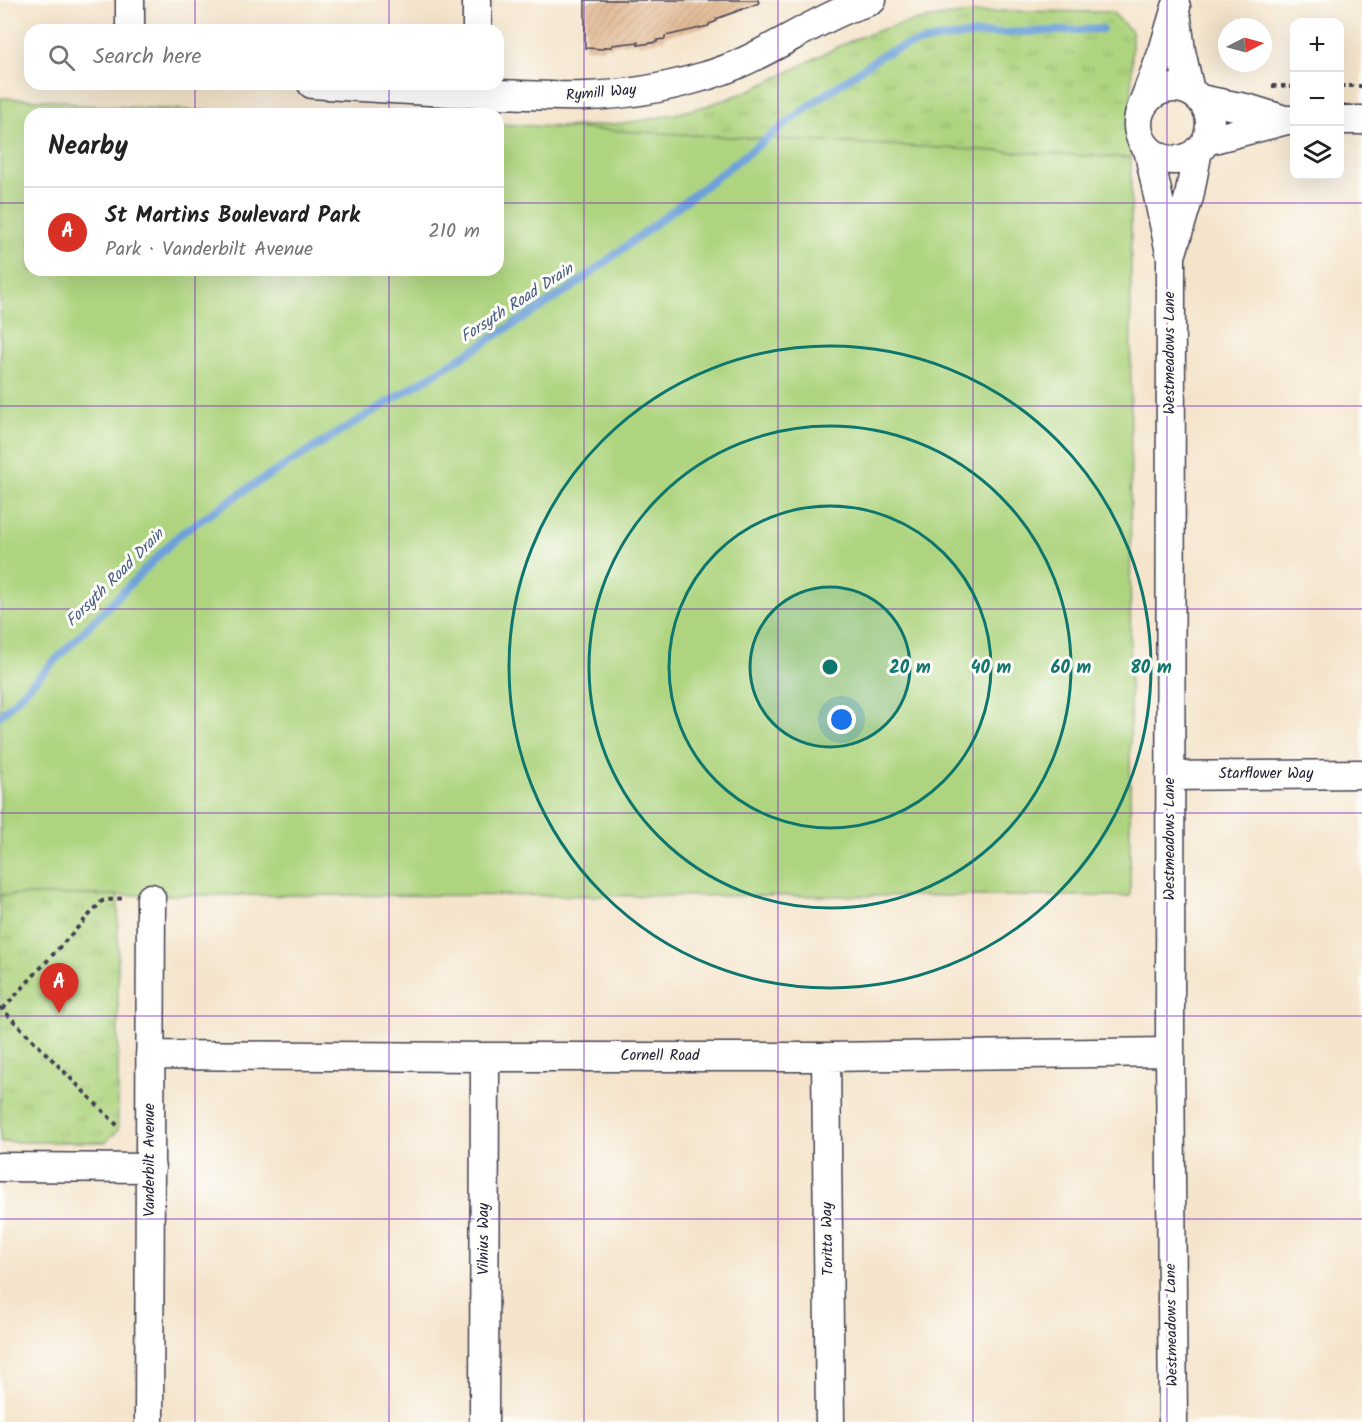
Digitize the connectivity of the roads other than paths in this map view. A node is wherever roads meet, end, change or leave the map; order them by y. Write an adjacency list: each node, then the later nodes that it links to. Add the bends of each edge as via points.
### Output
1 (130, 0): 6 (street)
2 (477, 0): 7 (street)
3 (872, 0): 5 (street, Rymill Way)
4 (1176, 4): 9 (street, via 1181,51); 10 (street)
5 (843, 5): 8 (street, Rymill Way, via 767,51 705,77 672,85 588,96)
6 (130, 24)
7 (477, 24)
8 (492, 90)
9 (1195, 95): 10 (street, via 1181,88 1156,92 1146,100); 11 (street); 15 (street, via 1209,114 1210,127)
10 (1139, 114): 16 (street, via 1141,139)
11 (1290, 120)
12 (1290, 120): 15 (street)
13 (1344, 120): 14 (street)
14 (1362, 120)
15 (1202, 146): 16 (street, via 1188,157 1176,160 1158,157); 17 (street, Westmeadows Lane)
16 (1148, 149): 17 (street, Westmeadows Lane)
17 (1171, 257): 19 (street, Westmeadows Lane)
18 (1362, 774): 19 (street, Starflower Way)
19 (1170, 776): 21 (street, Westmeadows Lane)
20 (151, 898): 22 (street, Vanderbilt Avenue)
21 (1170, 1052): 24 (street, Cornell Road); 30 (street, Westmeadows Lane)
22 (150, 1055): 23 (street, Cornell Road); 26 (street, Vanderbilt Avenue)
23 (485, 1057): 24 (street, Cornell Road); 28 (street, Vilnius Way)
24 (826, 1057): 29 (street, Toritta Way)
25 (0, 1167): 26 (street)
26 (150, 1168): 27 (street, Vanderbilt Avenue)
27 (149, 1422)
28 (484, 1422)
29 (830, 1422)
30 (1173, 1422)

